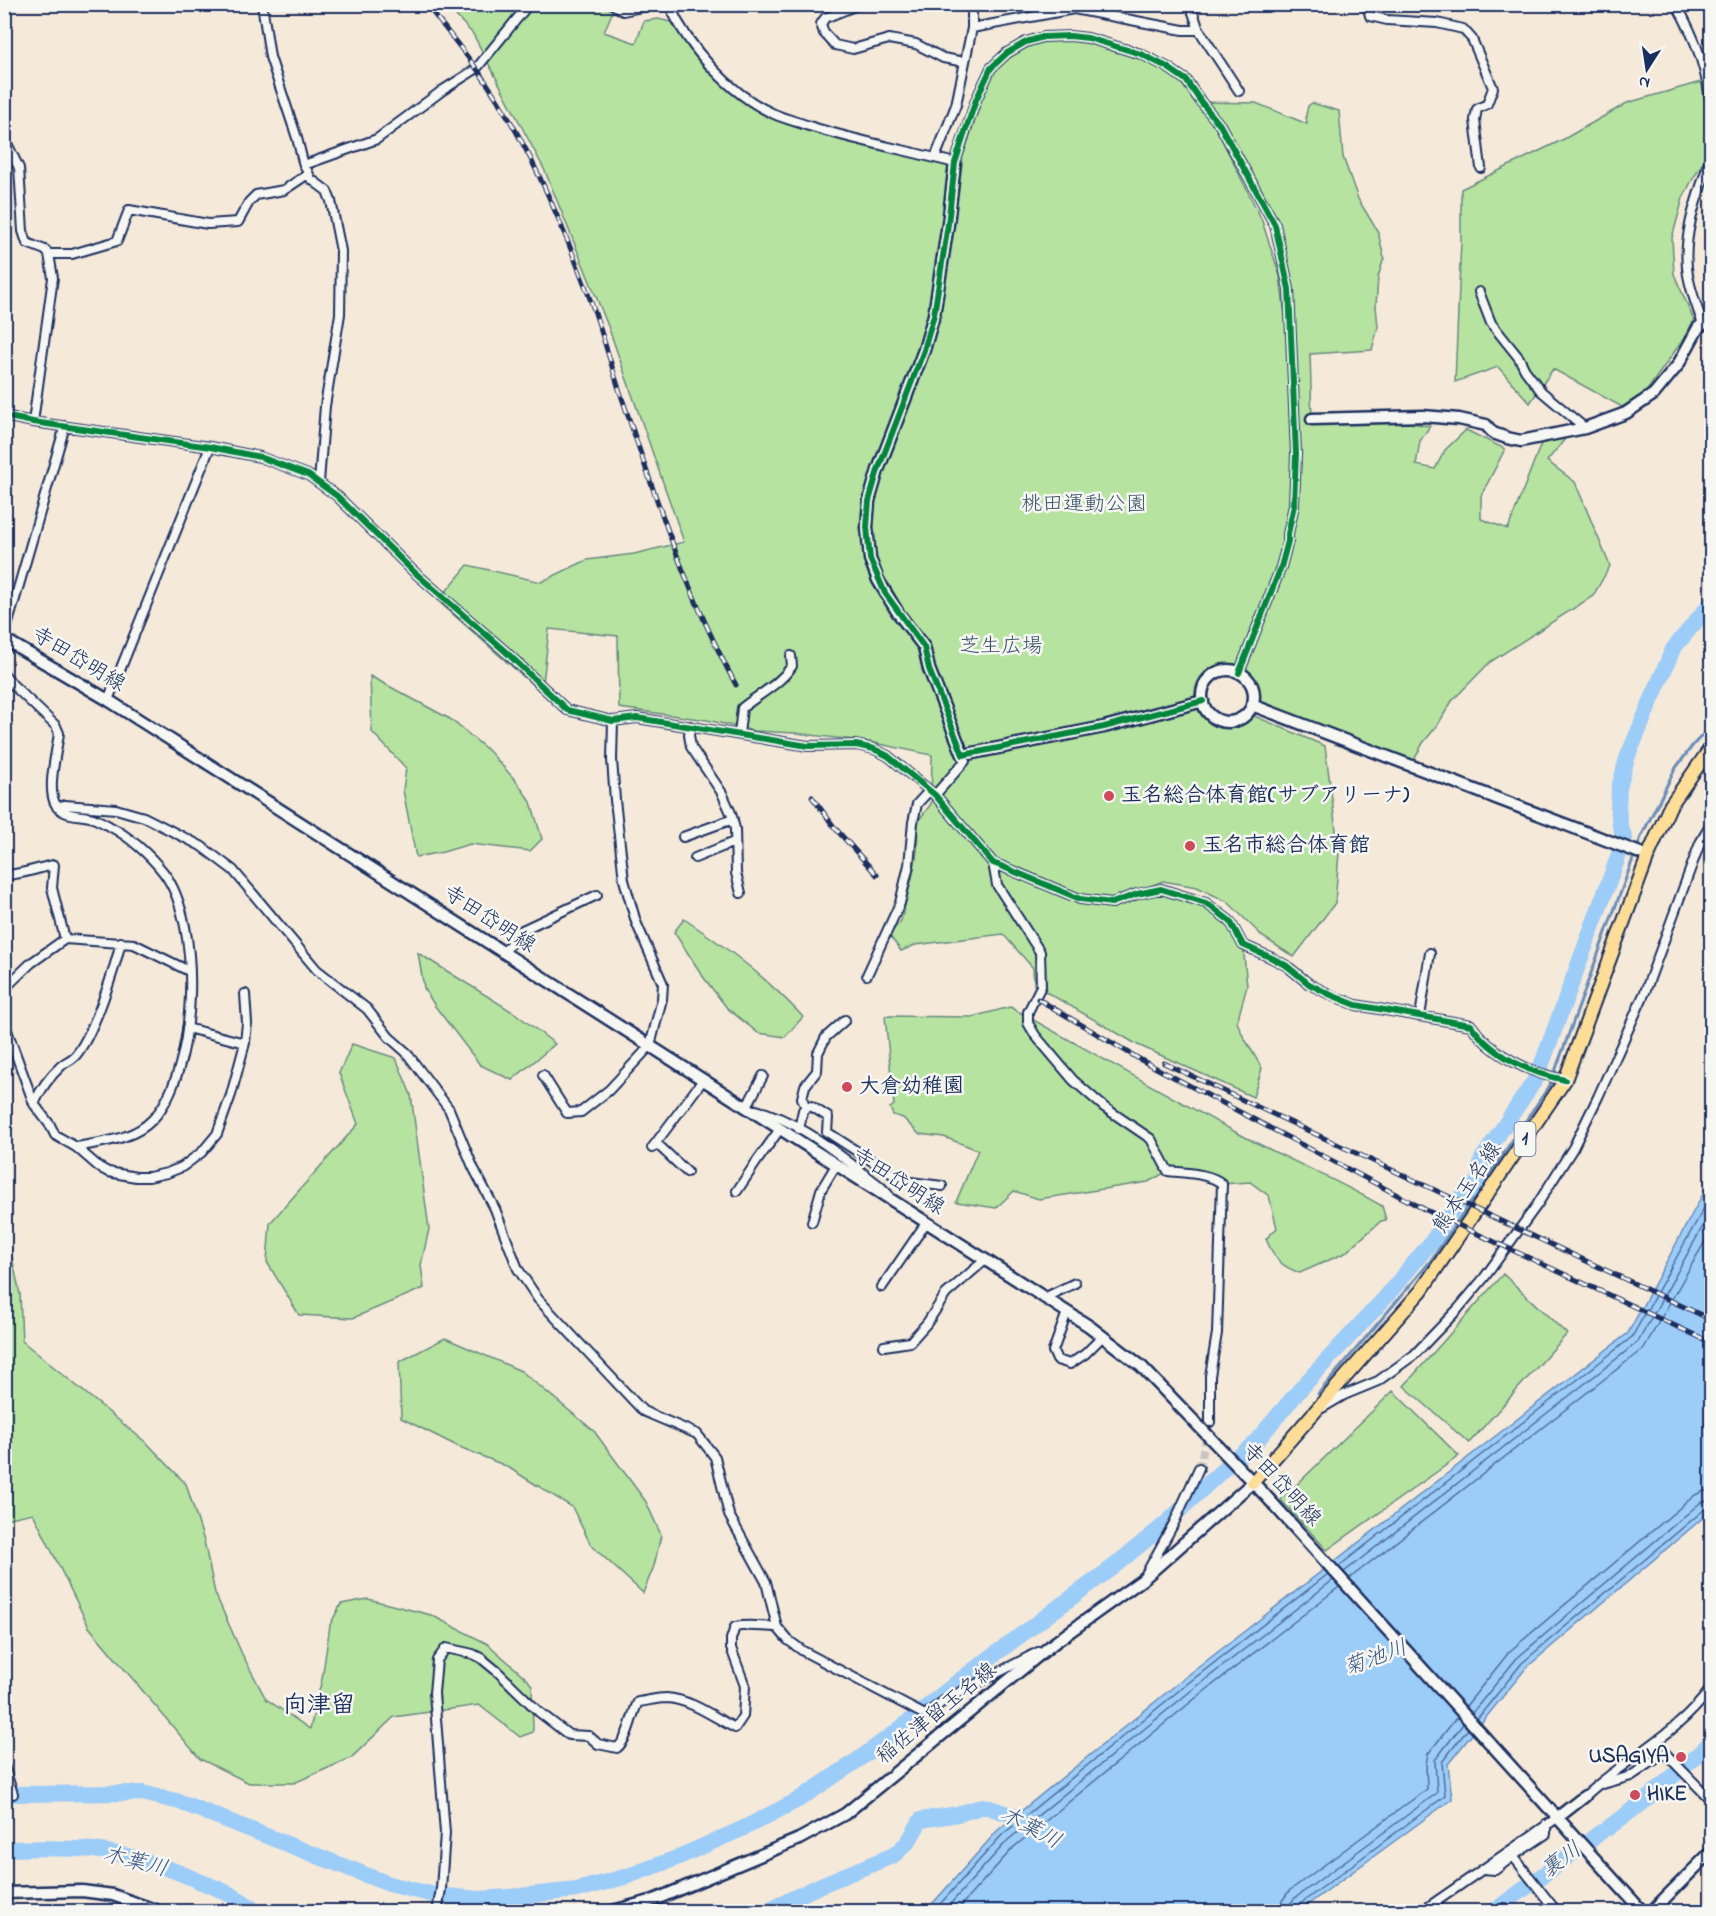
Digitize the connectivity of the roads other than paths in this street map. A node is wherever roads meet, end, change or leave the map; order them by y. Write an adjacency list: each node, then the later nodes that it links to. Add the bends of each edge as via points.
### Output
1 (262, 4): 21 (street, via 270,57)
2 (529, 4): 21 (street, via 476,69 377,140)
3 (612, 4): 4 (street, via 622,11)
4 (656, 4)
5 (669, 4): 18 (street, via 686,36 740,95 775,114 833,134)
6 (860, 4): 13 (street, via 825,18 821,24 835,45 853,49 889,39 916,44 943,58)
7 (972, 4): 11 (street)
8 (1190, 4): 12 (street)
9 (1367, 4): 20 (street, via 1370,16 1463,28 1472,39 1493,88 1487,104 1477,109 1475,120)
10 (1676, 4): 15 (street, via 1708,80)
11 (972, 28): 12 (street, via 1074,9); 13 (street)
12 (1199, 30): 14 (street)
13 (965, 62): 18 (street, via 956,105)
14 (1239, 91)
15 (1712, 112)
16 (4, 137): 22 (street, via 19,168 27,243)
17 (1712, 154): 24 (street, via 1694,209 1687,247 1688,274)
18 (935, 158): 19 (street)
19 (955, 163): 34 (street, via 991,68 1007,53 1043,37 1089,38 1141,54 1186,80 1220,124 1275,225 1289,289 1296,454 1288,541); 43 (main road, via 934,315 878,470 867,527 870,559 878,580 924,647)
20 (1481, 168)
21 (306, 170): 22 (street, via 284,190 256,195 238,222 208,224 129,210 117,241 72,254); 31 (street, via 327,191 341,251 340,314 325,406)
22 (49, 254): 27 (street, via 53,278)
23 (1479, 292): 29 (street, via 1491,323 1541,391)
24 (1707, 323): 29 (main road, via 1693,335 1678,365 1654,394 1626,413)
25 (4, 416): 27 (street)
26 (1312, 419): 29 (main road, via 1459,419 1486,425 1493,433 1521,441)
27 (33, 422): 28 (street)
28 (66, 426): 30 (street); 32 (street)
29 (1586, 428)
30 (210, 447): 31 (street, via 285,465); 36 (street)
31 (319, 482): 39 (street, via 567,710)
32 (4, 638): 36 (main road, 寺田岱明線)
33 (791, 656): 41 (street, via 792,666 778,683 742,708)
34 (1239, 672): 37 (main road, via 1215,673 1204,685); 38 (main road, via 1252,686)
35 (4, 674): 45 (street, via 59,733 51,797)
36 (108, 700): 58 (main road, 寺田岱明線)
37 (1203, 701): 38 (main road, via 1211,715 1226,721 1241,717); 43 (main road, via 1104,727)
38 (1252, 705): 50 (main road)
39 (613, 722): 40 (street, via 637,718); 69 (street, via 612,760 624,880 636,922 663,984)
40 (690, 726): 41 (street); 46 (street, via 691,747 722,793)
41 (739, 734): 44 (street, via 808,746 856,745 874,749)
42 (1712, 746): 50 (main road, 熊本玉名線 / 1)
43 (963, 755): 44 (street, via 965,761)
44 (932, 793): 52 (street); 61 (street, via 917,804 900,903)
45 (57, 807): 60 (street, via 66,813 93,818 128,836 164,873 182,907); 101 (street, via 116,809 144,817 201,846 233,870 317,970 367,1009 406,1052 449,1109 518,1269 538,1299 643,1412 697,1434 715,1457 729,1515 766,1582)
46 (733, 819): 48 (street); 49 (street)
47 (1712, 822): 96 (street, via 1700,843 1645,992 1598,1097 1573,1148 1537,1205 1484,1278 1414,1354 1378,1381)
48 (683, 837)
49 (734, 842): 51 (street); 54 (street)
50 (1640, 853): 72 (main road, 熊本玉名線 / 1)
51 (695, 858)
52 (993, 863): 64 (street, via 1080,899 1112,903 1161,889 1206,903 1230,921 1243,945 1279,962 1309,984 1356,1005); 97 (street, via 997,885 1040,952 1041,986 1028,1012 1028,1023 1035,1035 1073,1080 1151,1139 1168,1171 1206,1176 1221,1184)
53 (4, 875): 56 (street, via 54,865 52,888)
54 (741, 893)
55 (597, 895): 58 (street, via 518,932)
56 (65, 939): 57 (street); 62 (street)
57 (121, 942): 60 (street, via 134,944); 74 (street, via 90,1032 76,1056 45,1083)
58 (504, 953): 69 (main road, 寺田岱明線)
59 (1430, 953): 64 (street)
60 (189, 971): 67 (street)
61 (867, 975)
62 (4, 989)
63 (245, 994): 68 (street)
64 (1420, 1016): 72 (street, via 1471,1025 1505,1056 1534,1072)
65 (845, 1020): 76 (street, via 826,1037 818,1053 817,1071 805,1086 802,1098)
66 (4, 1022): 74 (street)
67 (188, 1028): 68 (street); 81 (street, via 173,1086 150,1121 134,1133)
68 (245, 1043): 81 (street, via 217,1134 182,1167 149,1177 127,1176 108,1172)
69 (650, 1046): 70 (street, via 609,1090 580,1112 567,1113); 73 (main road, 寺田岱明線)
70 (543, 1075)
71 (763, 1076): 75 (street)
72 (1562, 1079): 96 (main road, 熊本玉名線 / 1, via 1421,1291)
73 (703, 1080): 75 (main road, 寺田岱明線); 83 (street, via 654,1146)
74 (34, 1104): 81 (street, via 54,1134)
75 (746, 1108): 77 (street, via 760,1110); 78 (main road, 寺田岱明線)
76 (806, 1108): 77 (street); 79 (street, via 811,1106 828,1117)
77 (799, 1129): 80 (street)
78 (780, 1130): 82 (main road, 寺田岱明線); 85 (street)
79 (828, 1132): 80 (street); 84 (street, via 903,1181)
80 (816, 1139): 86 (street, via 880,1185)
81 (76, 1148)
82 (836, 1165): 86 (main road, 寺田岱明線); 87 (street, via 821,1190)
83 (687, 1172)
84 (942, 1186)
85 (737, 1191)
86 (895, 1202): 88 (main road, 寺田岱明線)
87 (812, 1222)
88 (926, 1222): 89 (main road, 寺田岱明線); 91 (street)
89 (985, 1260): 92 (main road, 寺田岱明線); 95 (street, via 946,1294 910,1342)
90 (1075, 1284): 92 (street)
91 (882, 1287)
92 (1044, 1298): 93 (main road, 寺田岱明線)
93 (1067, 1312): 94 (main road, 寺田岱明線); 94 (street, via 1053,1351 1057,1360 1070,1364)
94 (1102, 1337): 99 (main road, 寺田岱明線, via 1140,1366)
95 (884, 1346)
96 (1318, 1410): 99 (main road, 熊本玉名線 / 1)
97 (1210, 1422)
98 (1199, 1468): 100 (street)
99 (1253, 1482): 100 (main road, 稲佐津留玉名線); 109 (main road, 寺田岱明線)
100 (1142, 1580): 102 (main road, 稲佐津留玉名線)
101 (777, 1628): 102 (street, via 803,1651 925,1715 945,1700); 116 (street, via 745,1624 735,1627 731,1648 745,1686 743,1716 735,1728 690,1704 668,1698 638,1702 617,1748 598,1744 589,1736 569,1735 481,1659 446,1648 437,1660 434,1693 445,1833)
102 (1054, 1643): 117 (main road, 稲佐津留玉名線, via 845,1814 799,1839 654,1900)
103 (1712, 1687): 105 (street, via 1660,1741)
104 (4, 1766): 106 (street)
105 (1596, 1786): 107 (street); 108 (street, via 1630,1776 1665,1753)
106 (13, 1794)
107 (1585, 1796): 109 (main road)
108 (1712, 1801)
109 (1557, 1818): 110 (street); 120 (main road, 寺田岱明線)
110 (1546, 1825): 112 (street, via 1546,1834); 113 (street)
111 (1712, 1851): 121 (main road)
112 (1513, 1856): 113 (street, via 1495,1870); 119 (street)
113 (1483, 1869): 118 (street)
114 (4, 1893): 115 (main road, via 82,1891 113,1895)
115 (161, 1911)
116 (437, 1911)
117 (609, 1911)
118 (1420, 1911)
119 (1557, 1911)
120 (1643, 1911)
121 (1651, 1911)

